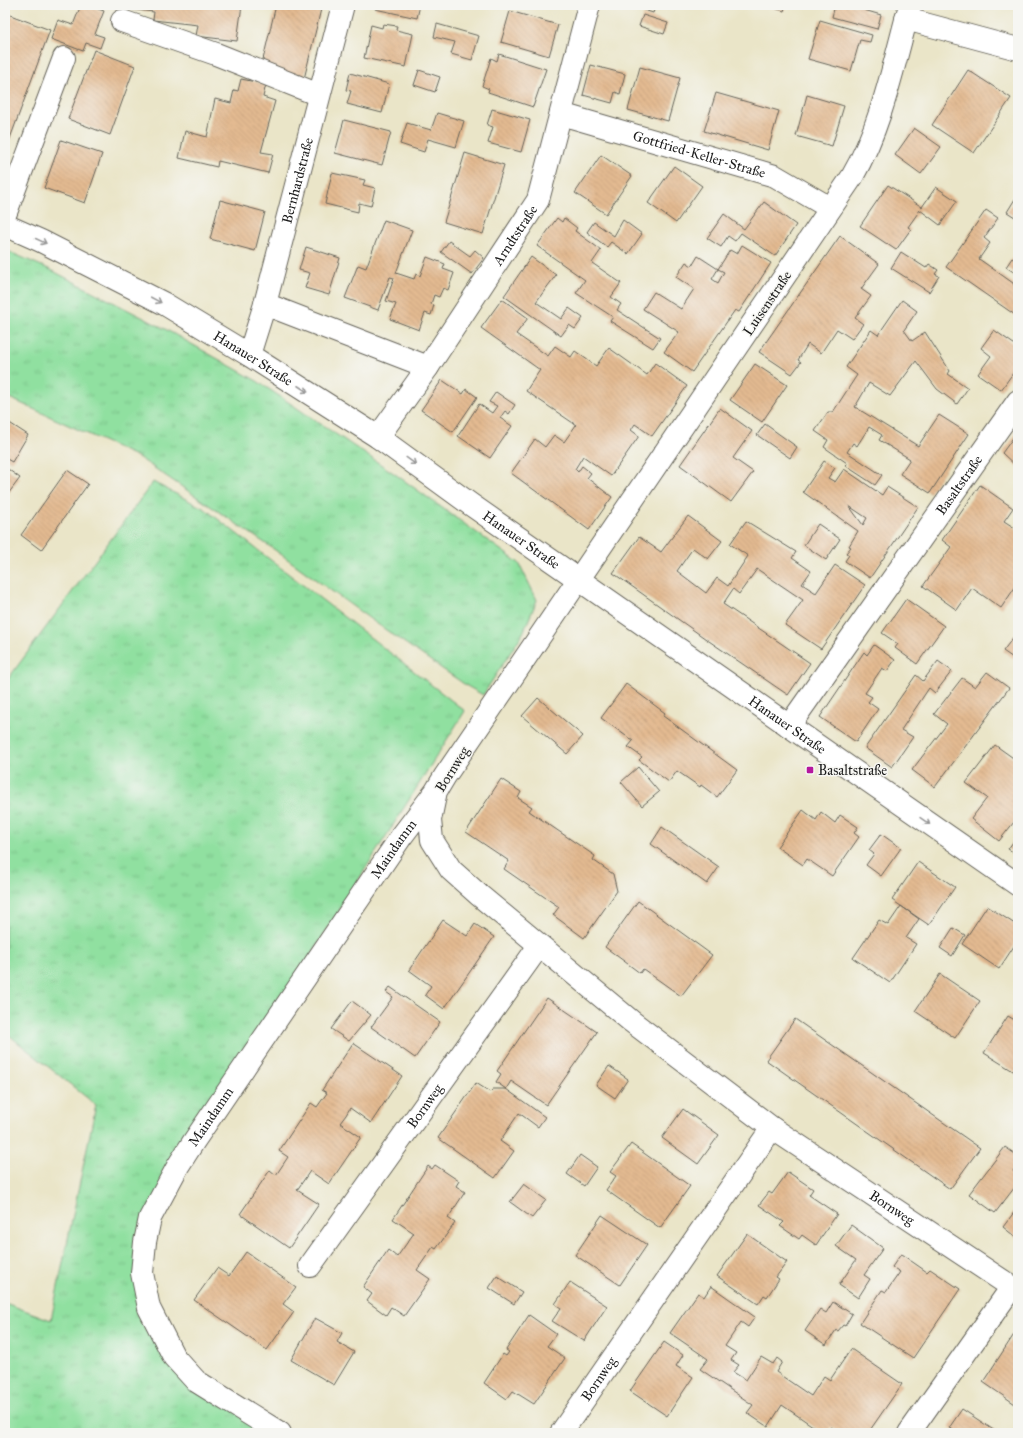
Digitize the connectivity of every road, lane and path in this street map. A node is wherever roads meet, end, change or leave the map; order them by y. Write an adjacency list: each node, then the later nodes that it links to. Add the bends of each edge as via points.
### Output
1 (343, 5): 7 (street, Bernhardstraße)
2 (589, 5): 8 (street, Arndtstraße)
3 (908, 12): 5 (street); 9 (street, Luisenstraße, via 870,142 852,177)
4 (122, 21): 7 (street, via 216,54)
5 (1018, 49)
6 (64, 58): 10 (street)
7 (319, 95): 12 (street, Bernhardstraße)
8 (561, 114): 9 (street, Gottfried-Keller-Straße, via 775,176); 14 (street, Arndtstraße, via 538,200)
9 (830, 208): 17 (street, Luisenstraße)
10 (5, 215)
11 (5, 225): 13 (street, Hanauer Straße, one-way to 13, via 124,282)
12 (265, 304): 13 (street, Bernhardstraße); 14 (street)
13 (249, 355): 16 (street, Hanauer Straße, one-way to 16)
14 (428, 367): 16 (street, Arndtstraße)
15 (1018, 402): 18 (street, Basaltstraße)
16 (378, 437): 17 (street, Hanauer Straße, one-way to 17)
17 (580, 580): 18 (street, Hanauer Straße); 19 (street, Bornweg)
18 (790, 726): 20 (street, Hanauer Straße, one-way to 20)
19 (436, 791): 21 (street, Bornweg, via 430,820 432,840 440,854 451,870); 25 (street, Maindamm, via 401,837 194,1141 150,1218 142,1273 149,1308 174,1357 196,1381)
20 (1018, 885)
21 (539, 946): 22 (street, Bornweg, via 631,1021); 23 (street, Bornweg)
22 (772, 1128): 24 (street, Bornweg); 26 (street, Bornweg)
23 (310, 1266)
24 (1015, 1289): 27 (street, Bornweg)
25 (280, 1433)
26 (561, 1433)
27 (908, 1433)

